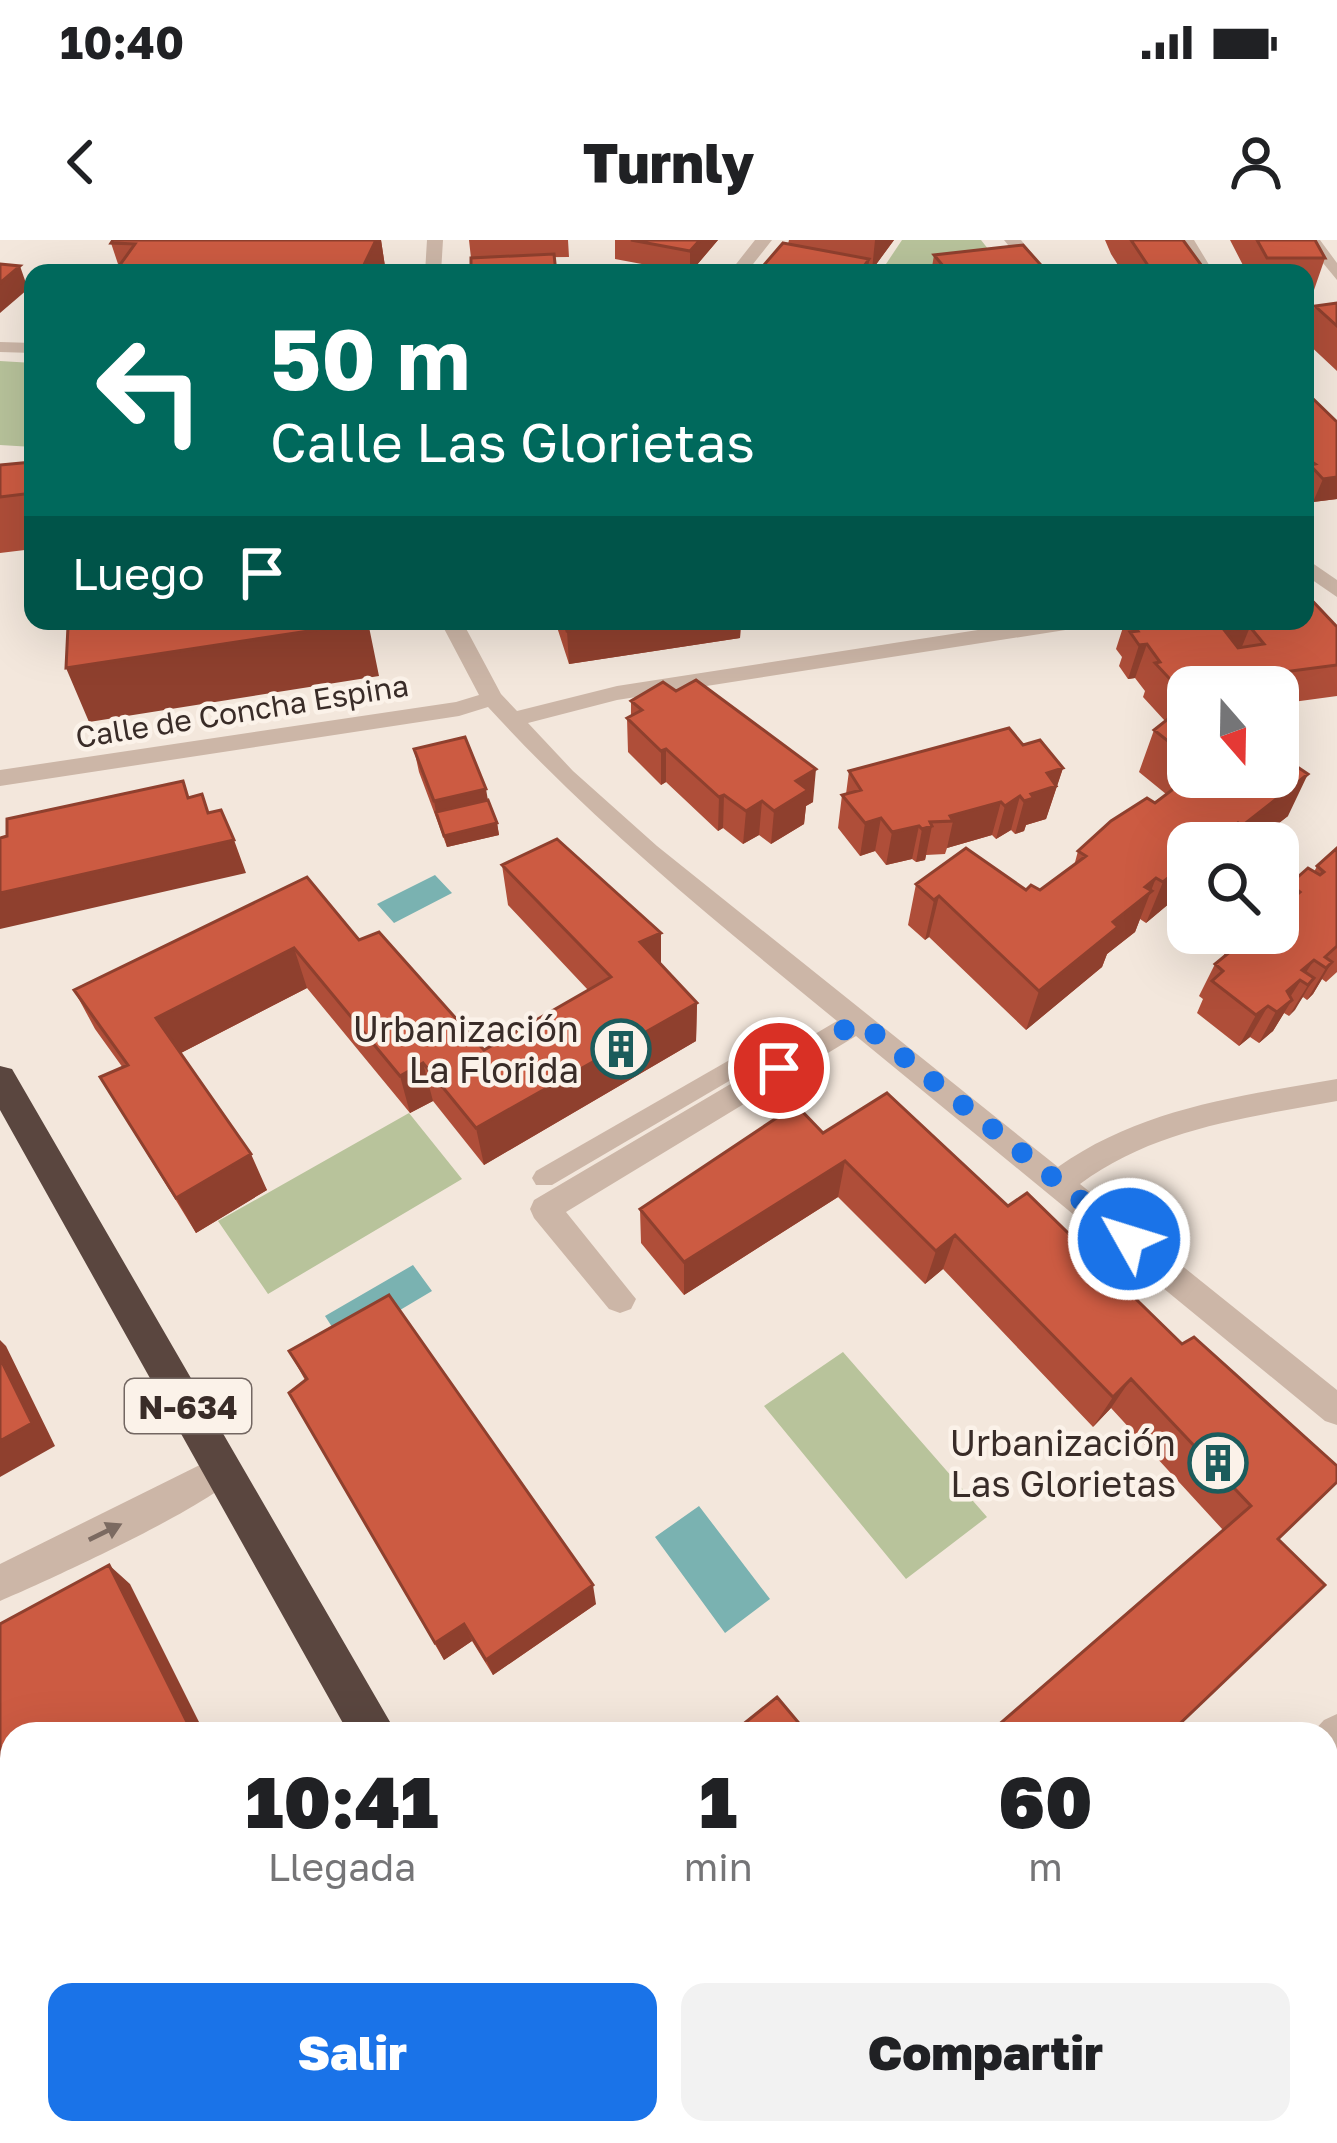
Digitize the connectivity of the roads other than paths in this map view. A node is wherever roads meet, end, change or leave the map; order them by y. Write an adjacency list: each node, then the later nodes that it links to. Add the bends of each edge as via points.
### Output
1 (764, 240): 4 (street)
2 (1012, 240): 5 (street)
3 (1312, 240): 6 (street)
4 (744, 264)
5 (1032, 264)
6 (1337, 275)
7 (457, 630): 9 (street)
8 (1020, 630): 9 (street, Calle de Concha Espina)
9 (502, 709): 10 (street, Calle de Concha Espina); 11 (street, via 648,852)
10 (0, 778)
11 (859, 1021): 16 (street); 17 (street, via 545,1209)
12 (796, 1031): 15 (lane)
13 (0, 1079): 19 (highway, N-634)
14 (1337, 1090): 16 (street, via 1172,1121 1107,1146)
15 (544, 1178)
16 (1060, 1183): 18 (street)
17 (620, 1299)
18 (1337, 1409)
19 (224, 1469): 20 (street, one-way to 19); 21 (highway, N-634)
20 (0, 1583)
21 (367, 1722)

